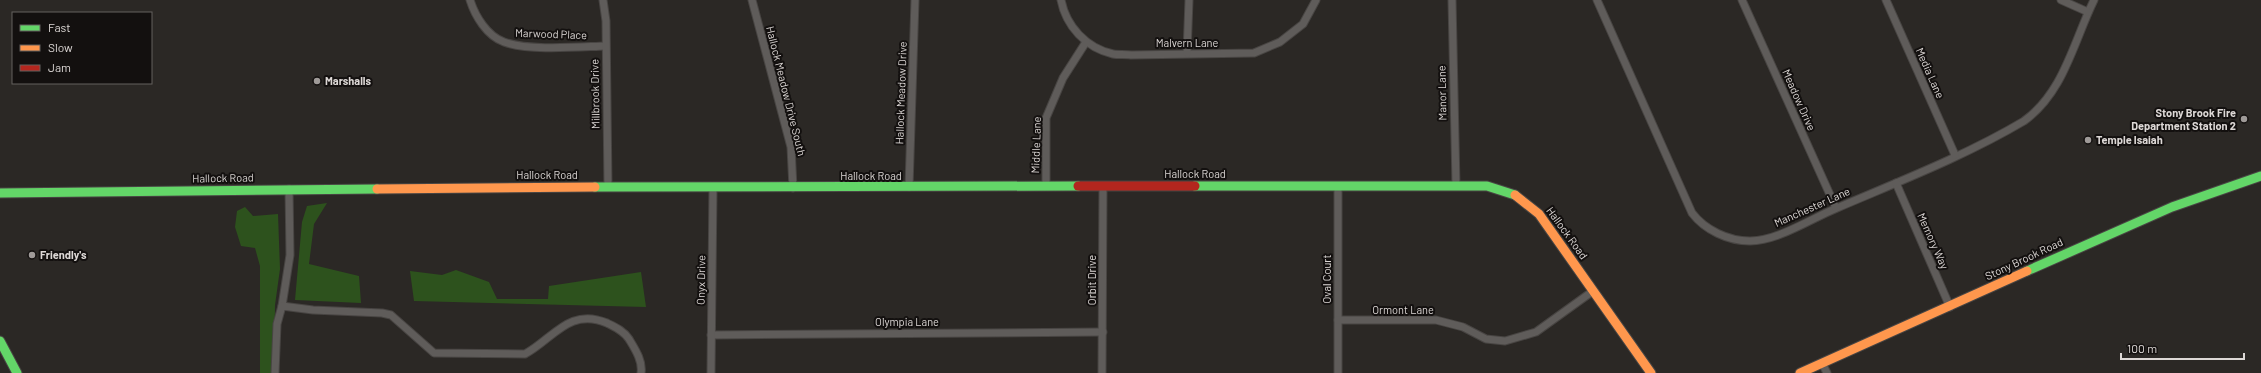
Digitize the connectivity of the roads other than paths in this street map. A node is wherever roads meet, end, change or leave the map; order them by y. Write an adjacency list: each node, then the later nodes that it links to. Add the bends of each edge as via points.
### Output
1 (470, 0): 16 (street, Marwood Place, via 483,25 491,35 503,42 527,46)
2 (603, 0): 16 (street, Millbrook Drive)
3 (752, 0): 27 (street, Hallock Meadow Drive South, via 790,148)
4 (915, 0): 28 (street, Hallock Meadow Drive)
5 (1061, 0): 15 (street, Malvern Lane, via 1066,18)
6 (1189, 0): 17 (street)
7 (1316, 0): 17 (street, Malvern Lane, via 1303,24 1270,48 1254,53)
8 (1452, 0): 21 (street, Manor Lane)
9 (1598, 0): 31 (street, Manchester Lane, via 1692,213 1700,223 1723,236 1736,239 1764,239)
10 (1742, 0): 31 (street, Meadow Drive)
11 (1886, 0): 18 (street, Media Lane)
12 (2061, 0): 14 (street)
13 (2094, 0): 14 (street, Manchester Lane)
14 (2088, 12): 18 (street, Manchester Lane, via 2062,76 2035,113 2008,131)
15 (1086, 42): 17 (street, Malvern Lane, via 1112,54); 22 (street, Middle Lane, via 1063,78 1046,118)
16 (605, 46): 24 (street, Millbrook Drive)
17 (1187, 53)
18 (1955, 155): 20 (street, Manchester Lane)
19 (2261, 176): 34 (main road, Stony Brook Road, via 2142,220 2048,260)
20 (1896, 183): 31 (street, Manchester Lane); 34 (street, Memory Way)
21 (1456, 185): 23 (main road, Hallock Road); 32 (main road, Hallock Road, via 1494,187 1528,203 1545,221)
22 (1046, 186): 25 (main road, Hallock Road); 28 (main road, Hallock Road)
23 (1338, 186): 25 (main road, Hallock Road); 35 (street, Oval Court)
24 (608, 187): 26 (main road, Hallock Road); 29 (main road, Hallock Road)
25 (1103, 187): 36 (street, Orbit Drive)
26 (713, 188): 27 (main road, Hallock Road); 37 (street, Onyx Drive)
27 (793, 188): 28 (main road, Hallock Road)
28 (909, 188)
29 (289, 189): 30 (main road, Hallock Road); 33 (street, via 290,255)
30 (0, 193)
31 (1836, 208)
32 (1593, 291): 35 (street, Ormont Lane, via 1536,332 1505,341 1486,339 1463,327 1436,320); 46 (main road, Hallock Road)
33 (282, 306): 41 (street, via 277,324); 42 (street, via 391,315 434,353 525,354 535,349 560,326 587,319 601,321 626,334 637,351)
34 (1950, 307): 39 (main road, Stony Brook Road)
35 (1338, 320): 45 (street, Oval Court)
36 (1103, 332): 37 (street, Olympia Lane); 44 (street, Orbit Drive)
37 (711, 335): 43 (street, Onyx Drive)
38 (0, 341): 40 (main road)
39 (1822, 364): 47 (main road, Stony Brook Road); 48 (street)
40 (17, 373)
41 (275, 373)
42 (641, 373)
43 (711, 373)
44 (1102, 373)
45 (1338, 373)
46 (1651, 373)
47 (1800, 373)
48 (1827, 373)

